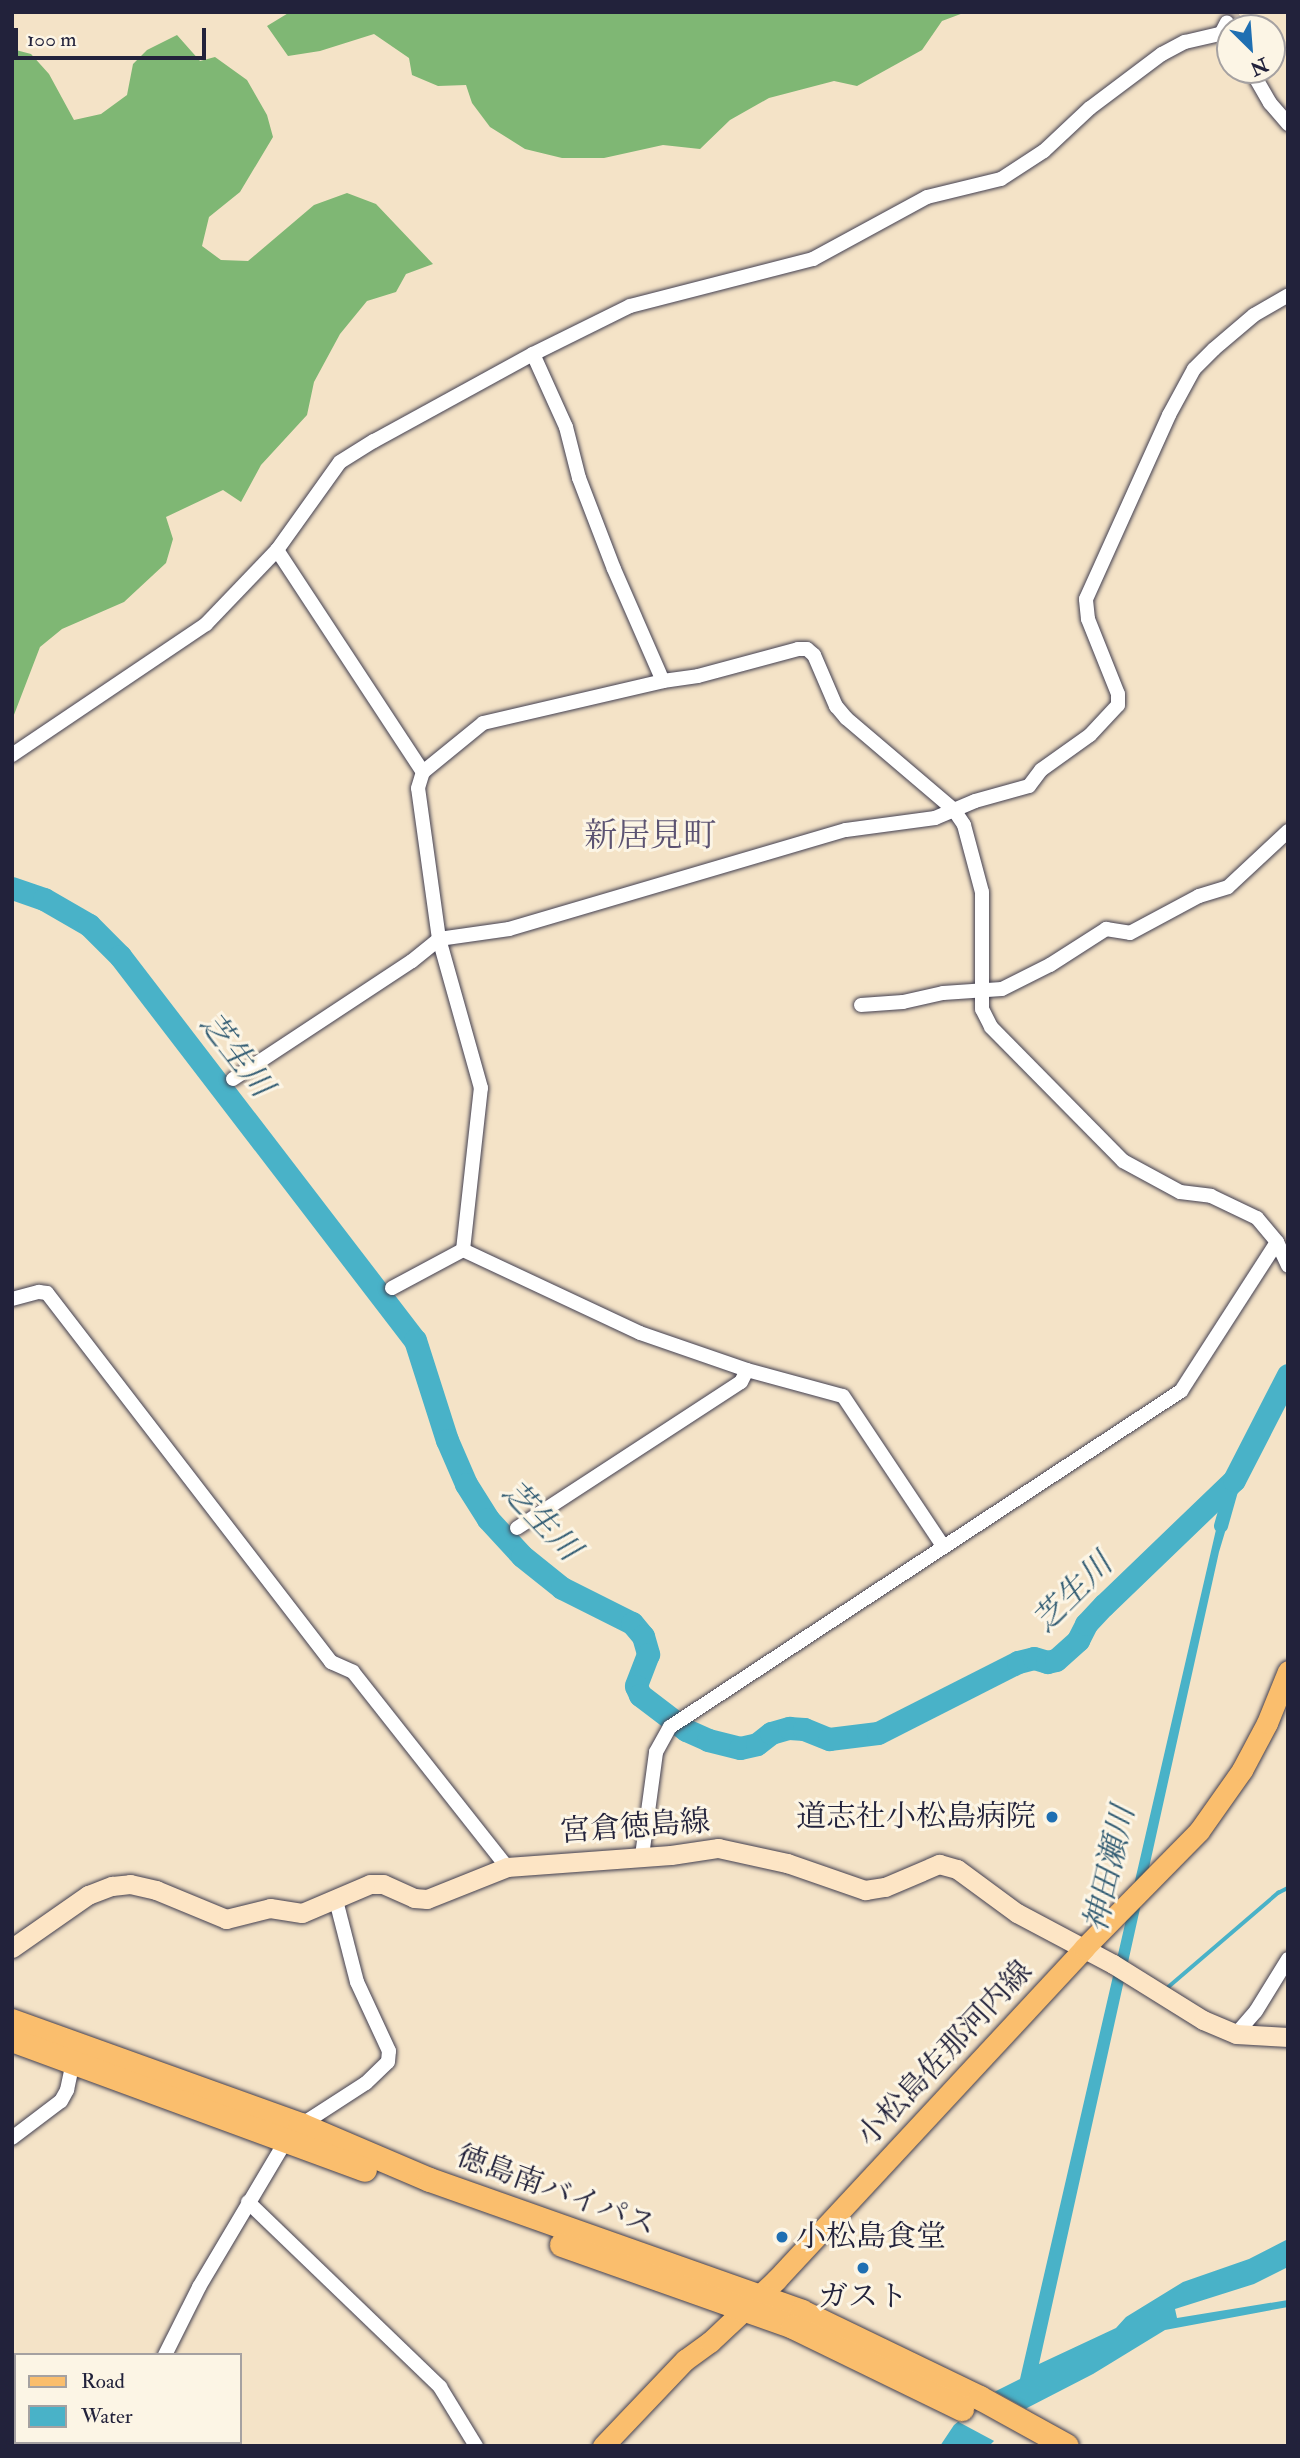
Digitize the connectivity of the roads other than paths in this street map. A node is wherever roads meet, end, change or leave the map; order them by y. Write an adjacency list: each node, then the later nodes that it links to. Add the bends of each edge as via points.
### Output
1 (1216, 34): 5 (street, via 1162,54 1090,108 1044,151 1001,179 927,197 813,259 630,306)
2 (1259, 84): 3 (street)
3 (1288, 124)
4 (1288, 295): 10 (street, via 1254,315 1194,369 1148,457 1093,581 1086,599 1088,619 1118,694 1118,705 1090,735 1041,770 1030,786)
5 (533, 354): 6 (street, via 340,461); 7 (street, via 566,427 579,478 614,569)
6 (277, 550): 8 (street, via 226,606 187,638); 9 (street)
7 (663, 681): 9 (street, via 483,723); 10 (street, via 807,649 846,718)
8 (12, 755)
9 (423, 772): 12 (street, via 418,788)
10 (954, 810): 12 (street, via 935,818 846,830 509,929); 13 (street, via 964,825 982,892)
11 (1288, 831): 13 (street, via 1228,887 1199,895 1130,933 1105,929 1042,970 1002,989)
12 (439, 939): 15 (street); 17 (street, via 481,1088)
13 (982, 992): 14 (street); 16 (street, via 982,1009 1003,1042 1123,1161 1180,1192 1211,1196 1257,1218)
14 (861, 1004)
15 (233, 1079)
16 (1277, 1242): 18 (street); 23 (street, via 1181,1391)
17 (463, 1250): 19 (street); 21 (street, via 640,1334)
18 (1288, 1266)
19 (393, 1288)
20 (12, 1299): 26 (street, via 47,1293 331,1662 353,1672)
21 (747, 1370): 22 (street, via 741,1382); 23 (street, via 843,1396)
22 (517, 1528)
23 (943, 1546): 25 (street, via 674,1723 656,1752)
24 (1288, 1671): 29 (main road, 小松島佐那河内線, via 1267,1723 1228,1794 1199,1831)
25 (642, 1856): 26 (main road, 宮倉徳島線); 29 (main road, 宮倉徳島線, via 718,1848 786,1863 865,1891 939,1864 957,1868 1017,1913)
26 (508, 1867): 27 (main road, 宮倉徳島線, via 427,1899 370,1884)
27 (336, 1900): 28 (main road, 宮倉徳島線, via 302,1913 270,1908 226,1919 156,1890 130,1884 112,1886 88,1895); 36 (street, via 358,1982 389,2051 388,2062)
28 (12, 1948)
29 (1084, 1948): 32 (main road, 宮倉徳島線, via 1203,2021); 39 (main road, 小松島佐那河内線)
30 (1288, 1959): 32 (street)
31 (12, 2021): 36 (highway, 徳島南バイパス)
32 (1236, 2034): 33 (main road, 宮倉徳島線)
33 (1288, 2037)
34 (12, 2040): 35 (highway, 徳島南バイパス)
35 (73, 2062): 36 (highway, 徳島南バイパス); 37 (street, via 61,2102)
36 (294, 2132): 38 (street); 39 (highway, 徳島南バイパス, via 476,2214)
37 (12, 2138)
38 (248, 2202): 40 (street); 42 (street, via 440,2387)
39 (749, 2303): 41 (highway, 徳島南バイパス, via 802,2312); 43 (main road, 小松島佐那河内線, via 685,2360)
40 (166, 2353)
41 (973, 2404): 44 (highway, 徳島南バイパス); 45 (highway, 徳島南バイパス)
42 (477, 2446)
43 (603, 2446)
44 (1031, 2446)
45 (1067, 2446)

